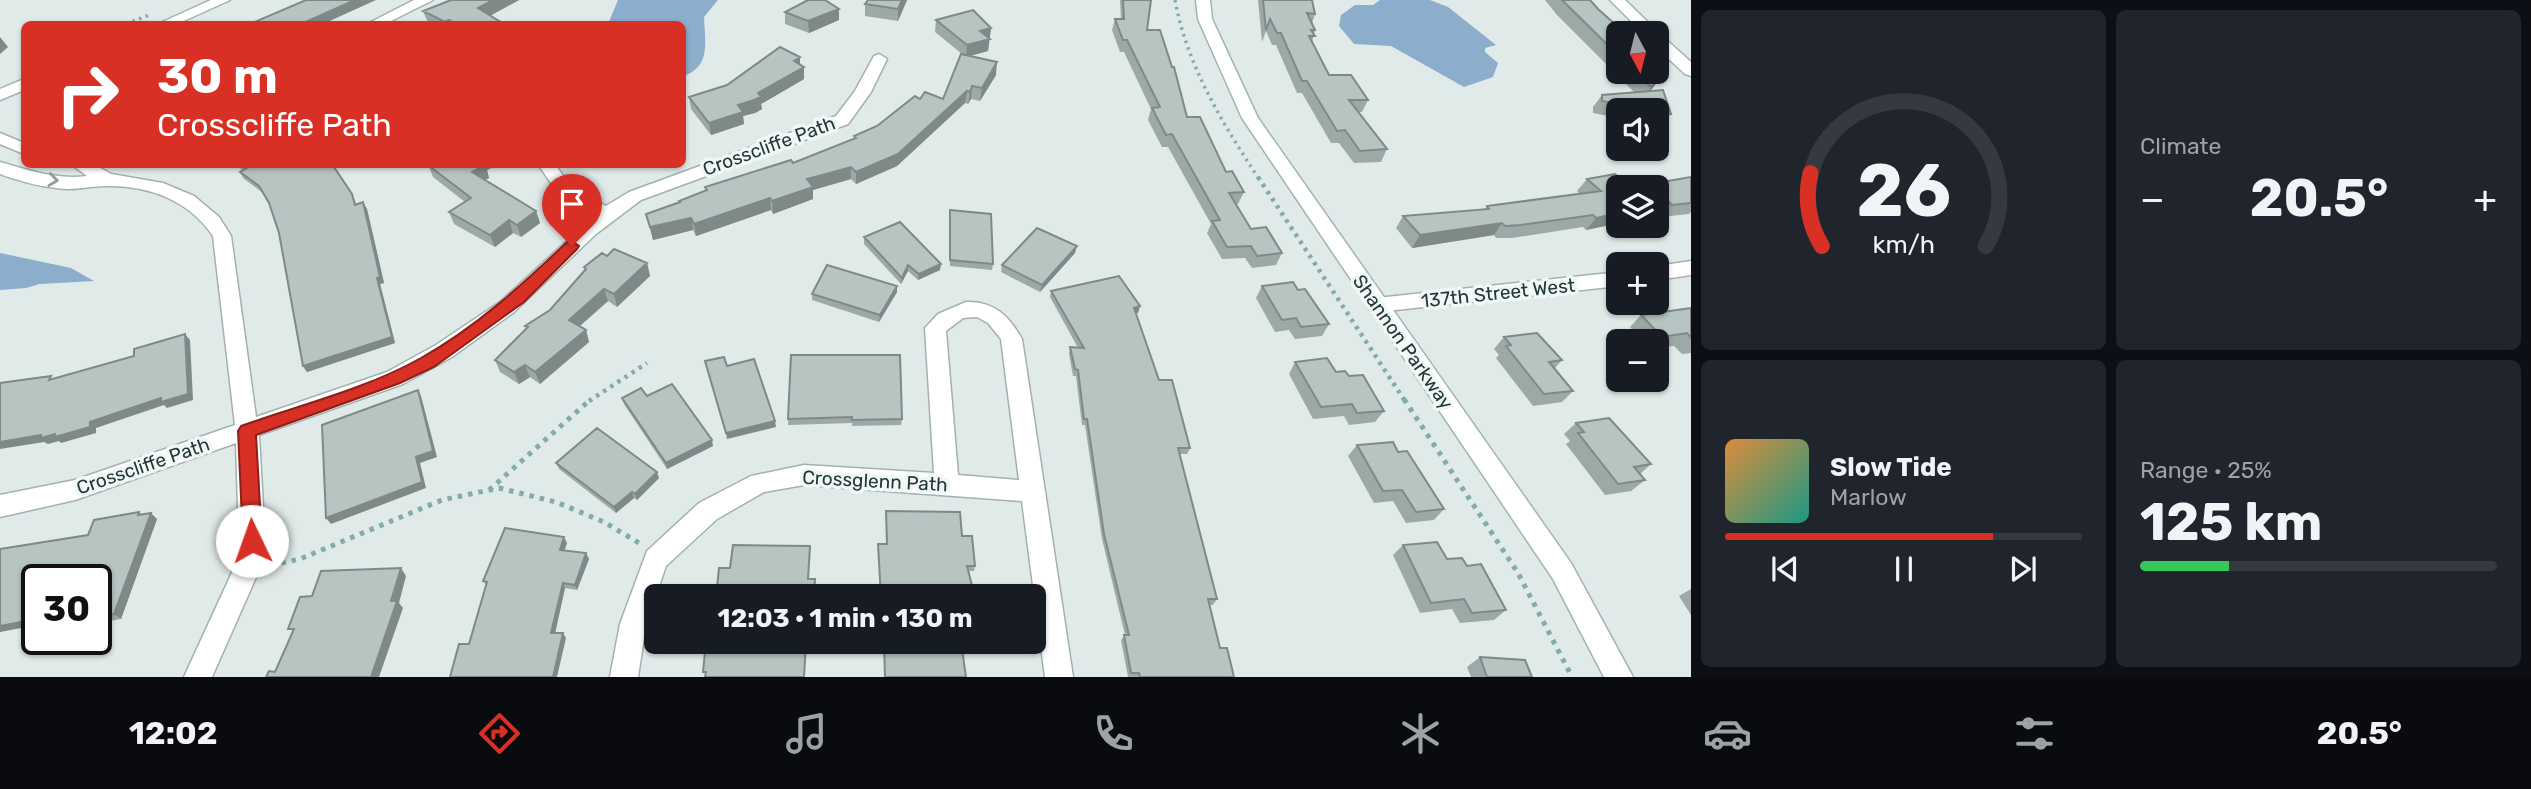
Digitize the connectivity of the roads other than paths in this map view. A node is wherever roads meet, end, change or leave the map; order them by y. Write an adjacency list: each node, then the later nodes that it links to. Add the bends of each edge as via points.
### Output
1 (223, 0): 5 (street)
2 (426, 0): 6 (street)
3 (1203, 0): 23 (street, Shannon Parkway, via 1205,19 1250,118)
4 (1617, 0): 7 (street)
5 (172, 21)
6 (380, 21)
7 (1639, 21)
8 (1670, 51): 10 (street)
9 (879, 59): 19 (street, Crosscliffe Path, via 842,120 658,186)
10 (1691, 71)
11 (21, 85): 12 (street)
12 (0, 94)
13 (0, 138): 14 (street)
14 (21, 148)
15 (0, 168): 18 (street, one-way to 18, via 72,183)
16 (98, 168): 18 (street)
17 (549, 168): 19 (street, via 564,190)
18 (116, 172): 24 (street, via 196,204 222,236)
19 (605, 214): 24 (street, Crosscliffe Path, via 518,298 428,362 394,379)
20 (1691, 268): 21 (street)
21 (1669, 271)
22 (1606, 280): 23 (street, 137th Street West)
23 (1377, 305): 31 (street, Shannon Parkway, via 1562,571)
24 (247, 431): 27 (street, Crosscliffe Path, via 75,490); 28 (street, via 252,541 246,570)
25 (947, 484): 26 (street, Crossglenn Path); 26 (street, via 935,328 949,314 986,310 1004,324 1011,339); 29 (street, Crossglenn Path, via 804,475 759,483 708,511 659,555 643,588)
26 (1034, 493): 30 (street)
27 (0, 506)
28 (198, 677)
29 (624, 677)
30 (1059, 677)
31 (1619, 677)

